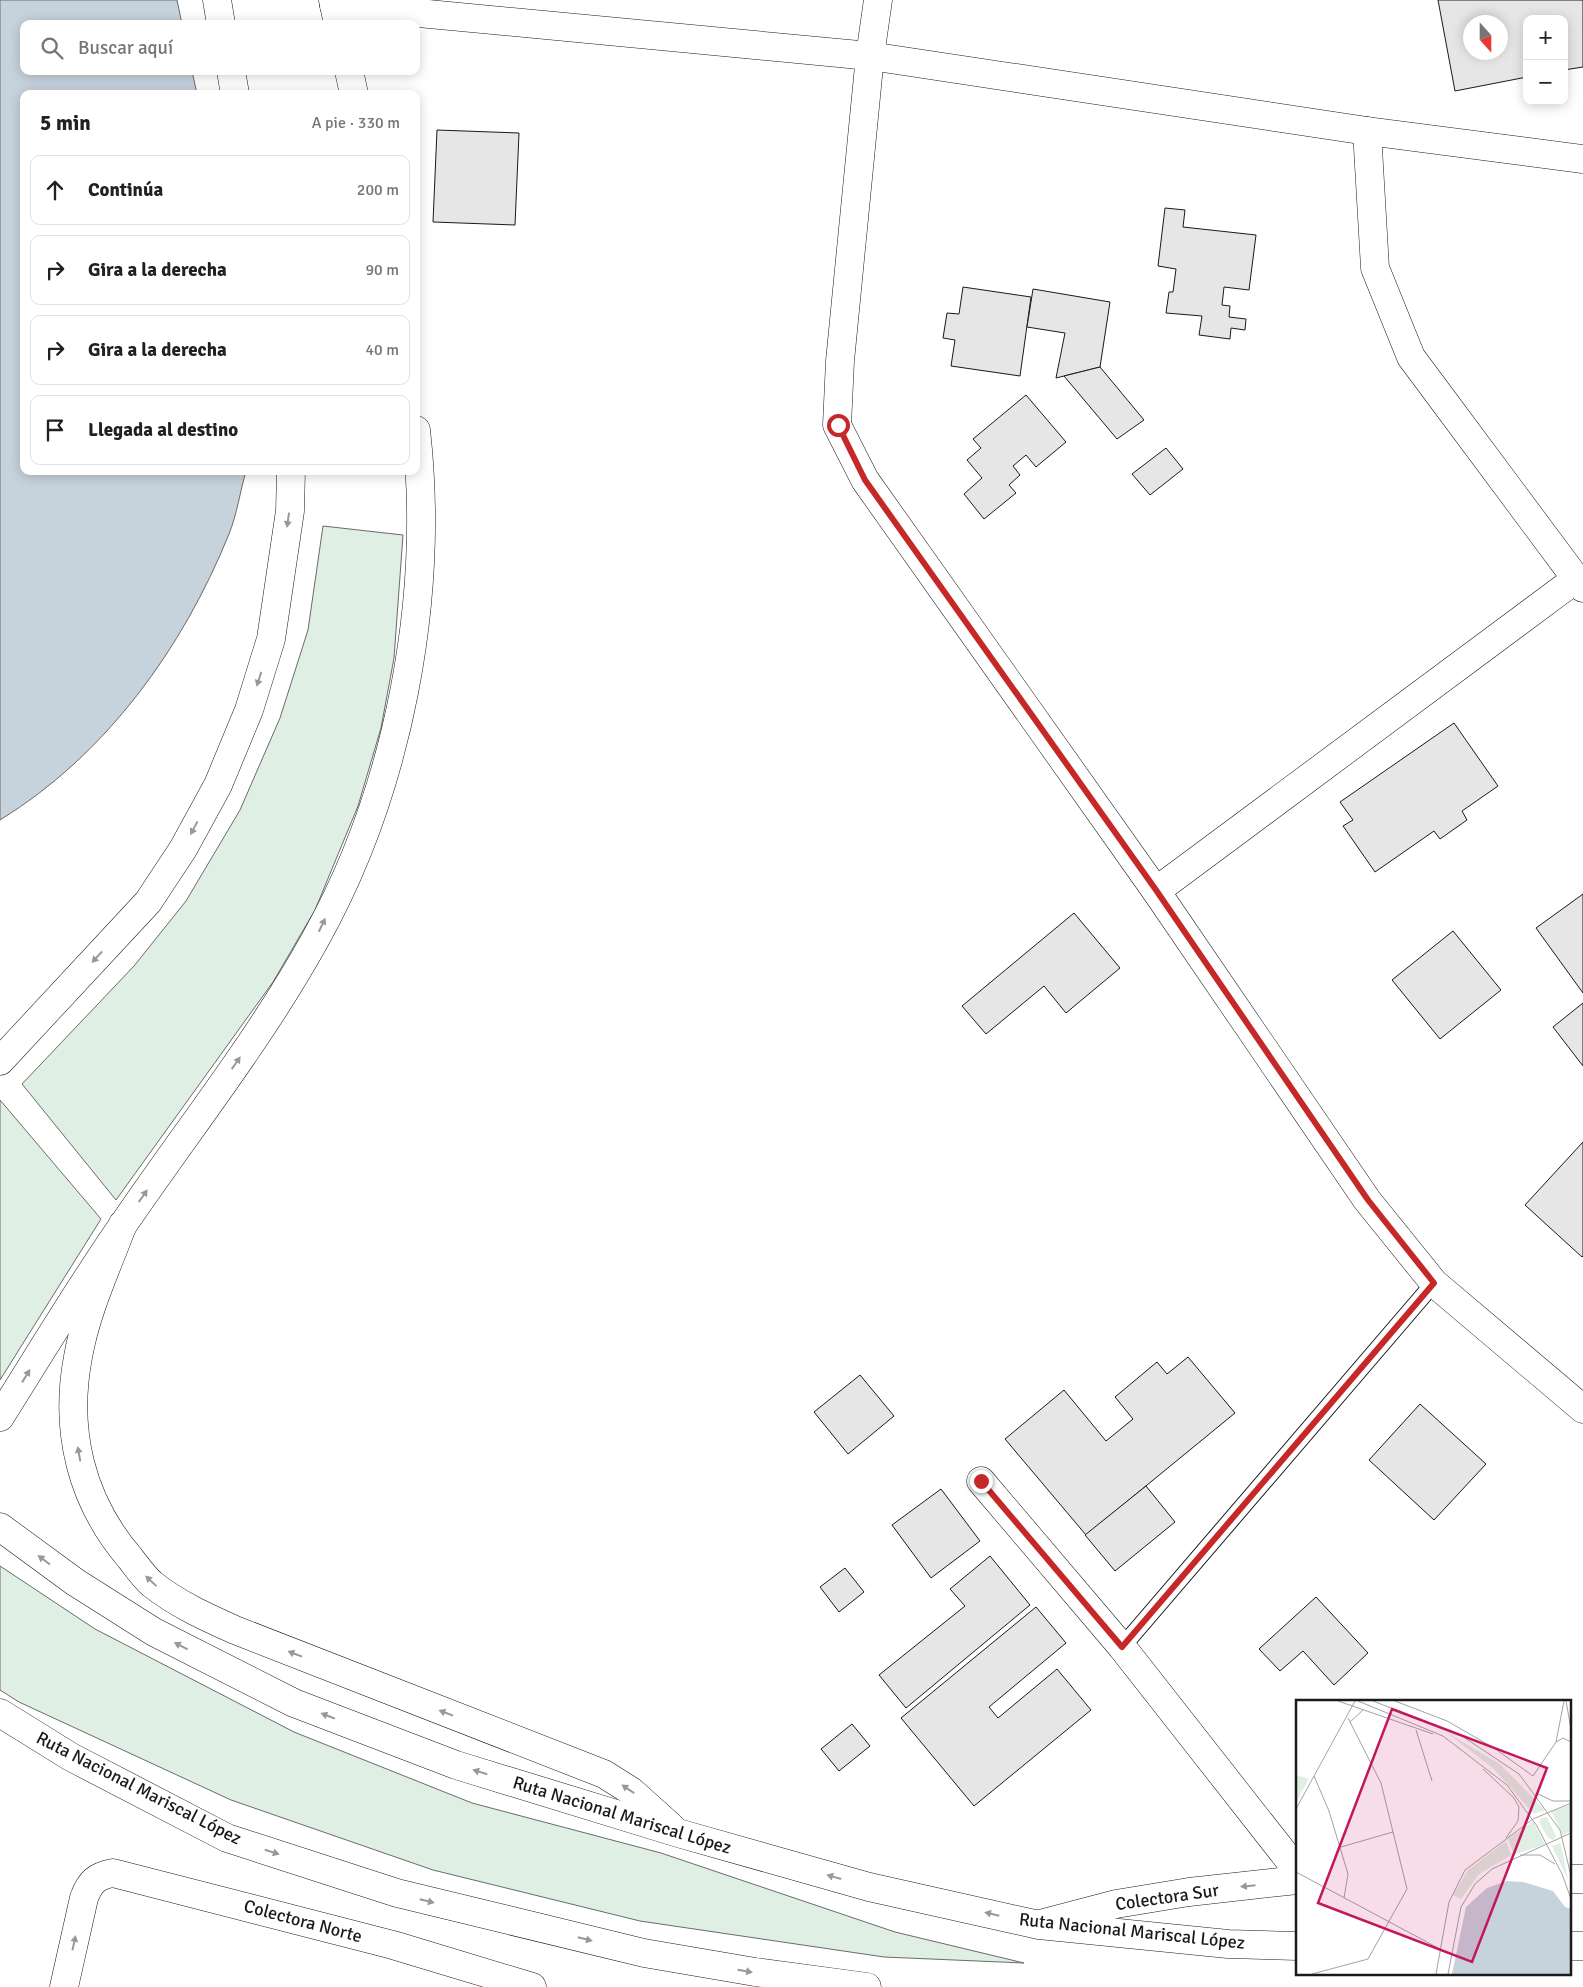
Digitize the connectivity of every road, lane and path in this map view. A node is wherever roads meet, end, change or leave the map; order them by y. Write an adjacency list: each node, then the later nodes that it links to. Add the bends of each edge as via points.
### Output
1 (217, 0): 4 (main road)
2 (878, 0): 5 (main road)
3 (335, 10): 5 (main road)
4 (221, 20)
5 (870, 56): 10 (main road); 15 (main road, via 840,361 838,425 865,480)
6 (232, 75): 8 (main road)
7 (350, 75): 9 (main road)
8 (234, 90)
9 (353, 90)
10 (1368, 131): 11 (main road); 14 (main road, via 1375,268 1411,358)
11 (1583, 159)
12 (291, 475): 16 (main road, one-way to 16, via 290,511 271,639 249,710 218,785 183,849 148,902)
13 (419, 475): 17 (main road, one-way to 13, via 275,1007 313,944 349,868 377,797 398,726 419,586)
14 (1579, 584): 15 (main road)
15 (1156, 890): 18 (main road, via 1368,1200)
16 (0, 1061)
17 (123, 1224): 20 (main road, one-way to 17); 27 (main road, one-way to 17, via 631,1791 604,1774 234,1630 190,1609 151,1583 120,1547 91,1501 73,1420 78,1357 90,1312)
18 (1434, 1283): 19 (main road); 23 (lane)
19 (1583, 1409)
20 (0, 1418)
21 (981, 1481): 23 (main road)
22 (0, 1526): 27 (main road, Ruta Nacional Mariscal López, one-way to 22, via 456,1765 294,1703 154,1632 75,1582)
23 (1122, 1647): 28 (main road)
24 (0, 1713): 26 (main road, Ruta Nacional Mariscal López)
25 (0, 1735): 26 (main road)
26 (71, 1757): 38 (main road, Ruta Nacional Mariscal López, one-way to 38, via 228,1838 397,1894 644,1953)
27 (678, 1833): 32 (main road, Ruta Nacional Mariscal López, one-way to 27, via 869,1887)
28 (1296, 1869)
29 (1570, 1879): 30 (main road)
30 (1583, 1879)
31 (1296, 1880): 32 (main road, Colectora Sur, one-way to 32, via 1116,1904)
32 (1039, 1925): 33 (main road, Ruta Nacional Mariscal López, via 1228,1944)
33 (1296, 1946)
34 (1570, 1946): 35 (main road)
35 (1583, 1946)
36 (64, 1987): 37 (main road, Colectora Norte, one-way to 37, via 89,1884 99,1876 113,1873 393,1945)
37 (532, 1987)
38 (867, 1987)

